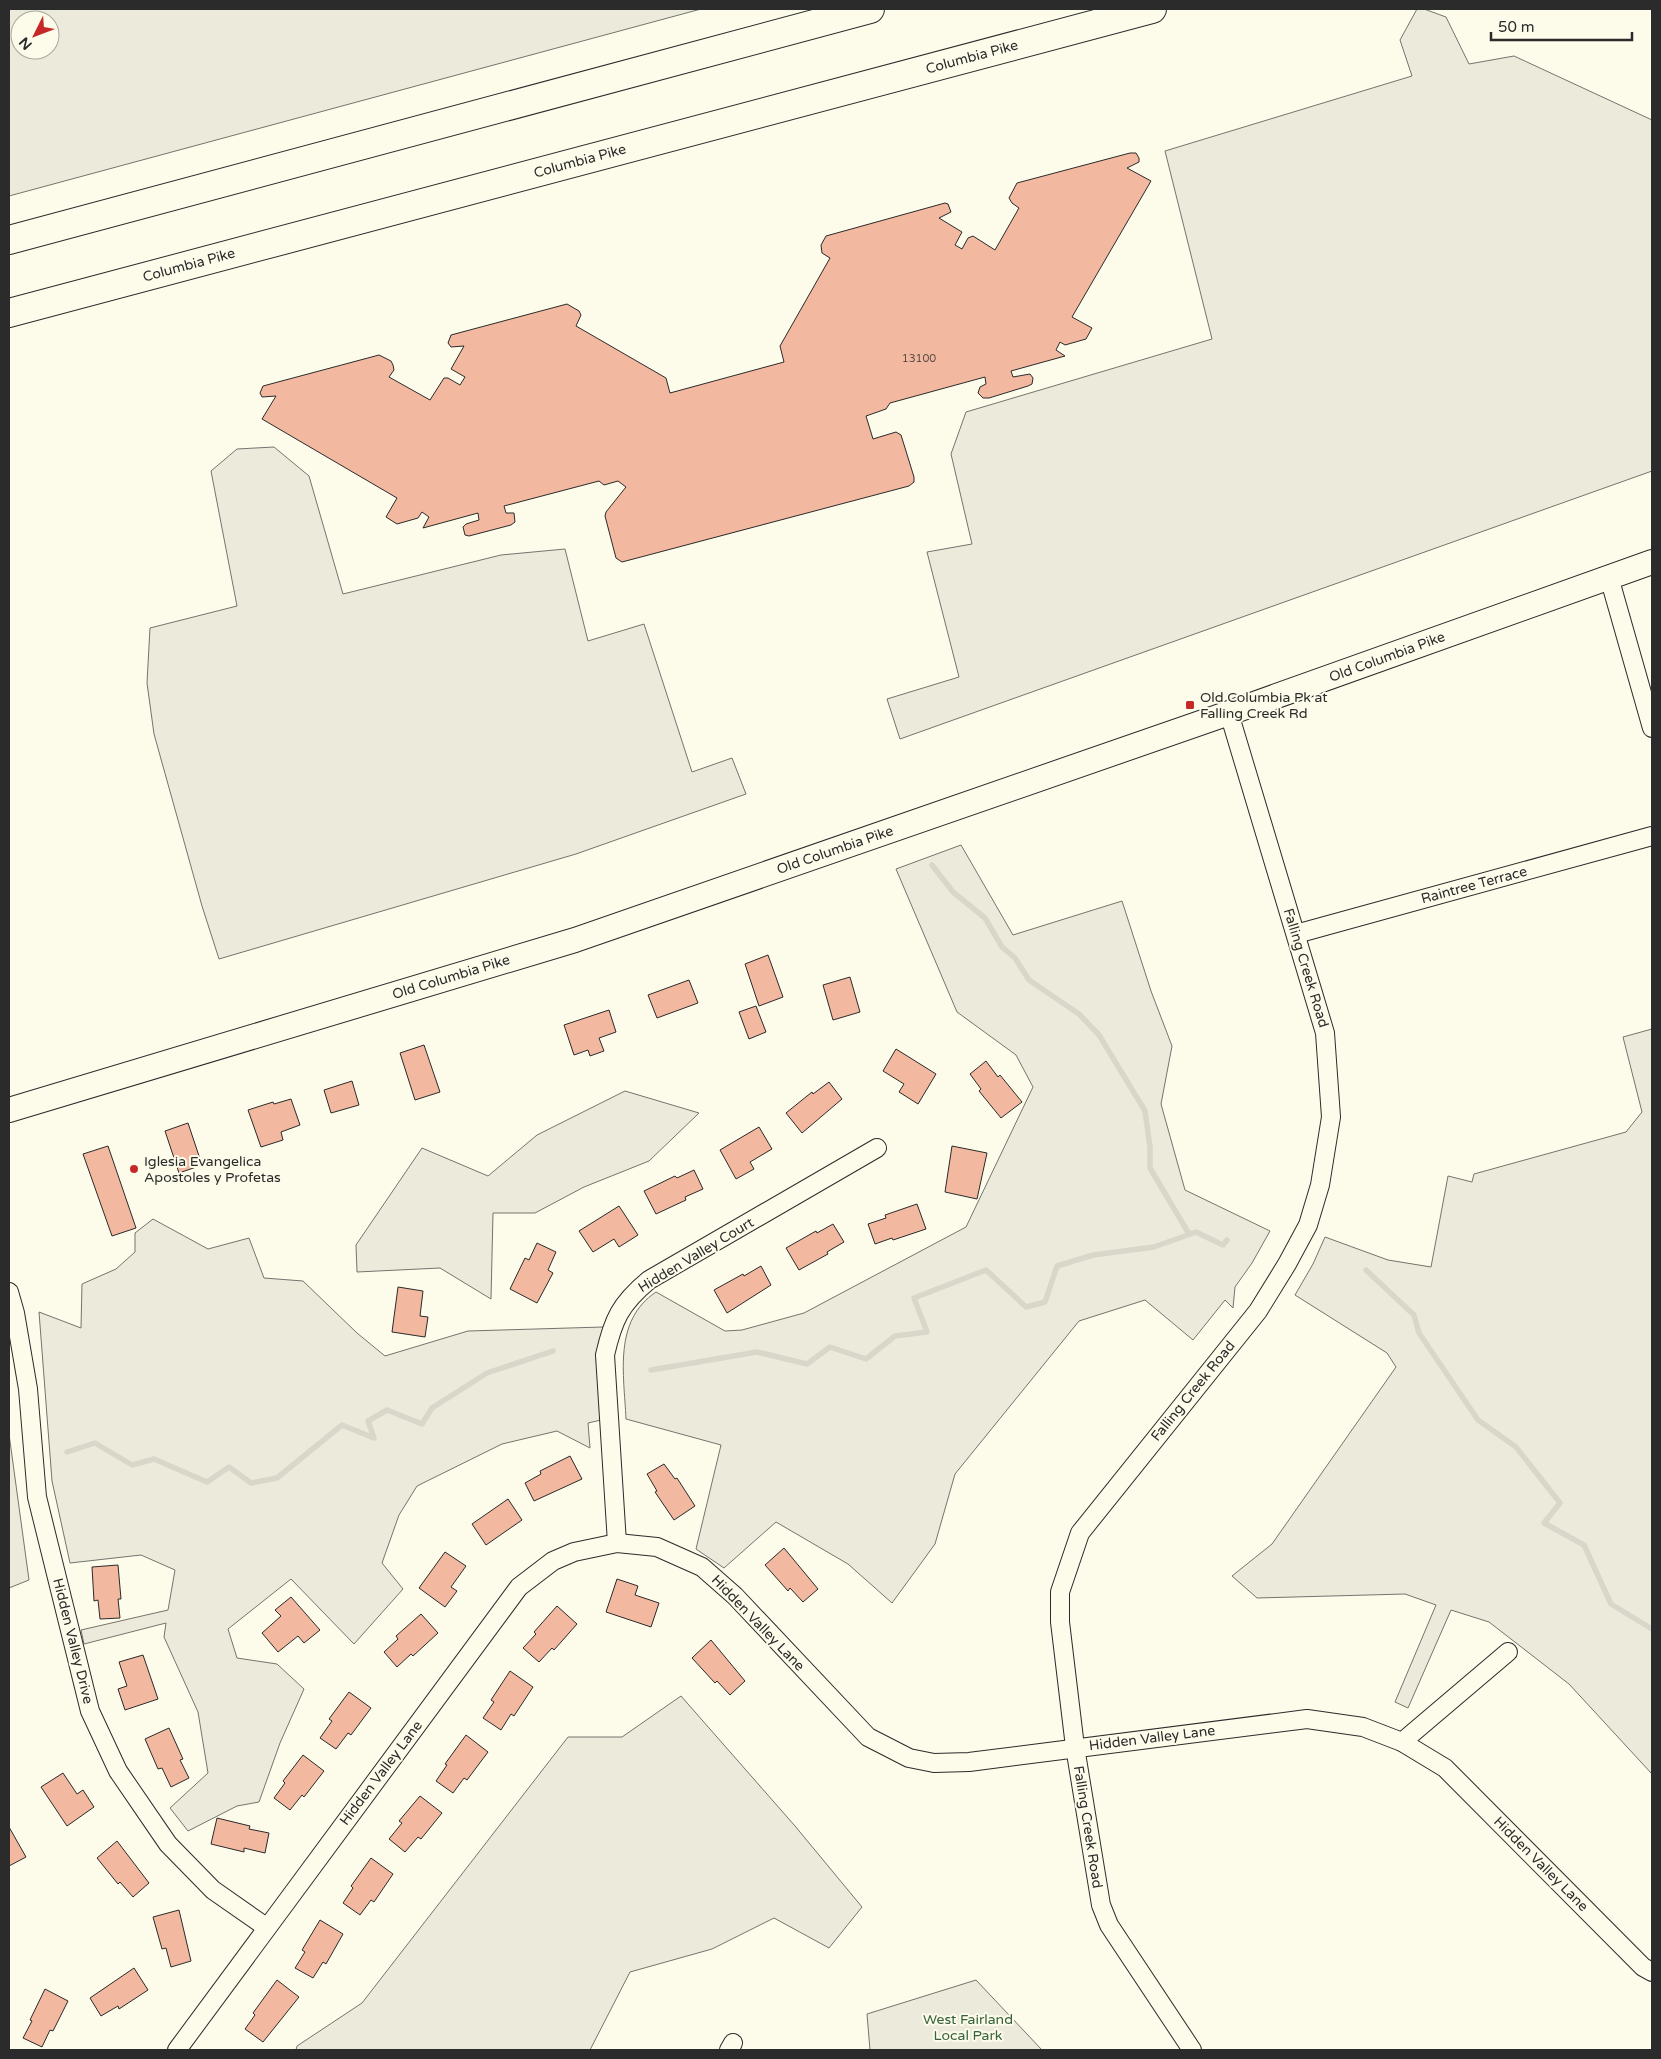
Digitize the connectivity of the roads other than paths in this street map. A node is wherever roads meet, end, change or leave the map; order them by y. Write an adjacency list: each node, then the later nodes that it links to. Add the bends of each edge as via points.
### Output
1 (870, 9): 3 (highway)
2 (1152, 9): 4 (highway, Columbia Pike)
3 (9, 240)
4 (9, 313)
5 (1652, 562): 6 (main road, Old Columbia Pike)
6 (1609, 577): 7 (main road, Old Columbia Pike); 8 (street)
7 (1229, 713): 10 (street, Falling Creek Road); 11 (main road, Old Columbia Pike, via 575,940)
8 (1652, 728)
9 (1652, 836): 10 (street, Raintree Terrace)
10 (1296, 934): 17 (street, Falling Creek Road, via 1326,1034 1331,1117 1320,1184 1308,1225 1258,1311 1080,1533 1060,1592 1060,1622)
11 (9, 1110)
12 (877, 1148): 14 (street, Hidden Valley Court, via 649,1280 623,1308 612,1326 605,1355)
13 (9, 1292): 18 (street, Hidden Valley Drive, via 28,1389 37,1498 90,1711 118,1771 168,1844 213,1890)
14 (617, 1543): 17 (street, Hidden Valley Lane, via 657,1547 702,1567 735,1596 868,1738 909,1758 934,1763 969,1762); 18 (street, Hidden Valley Lane, via 553,1560 519,1587)
15 (1508, 1652): 16 (street)
16 (1402, 1742): 17 (street, Hidden Valley Lane, via 1363,1727 1307,1719); 19 (street, Hidden Valley Lane, via 1445,1768 1643,1967)
17 (1075, 1747): 21 (street, Falling Creek Road, via 1100,1905 1109,1925)
18 (266, 1927): 20 (street, Hidden Valley Lane)
19 (1652, 1972)
20 (176, 2050)
21 (1192, 2050)

